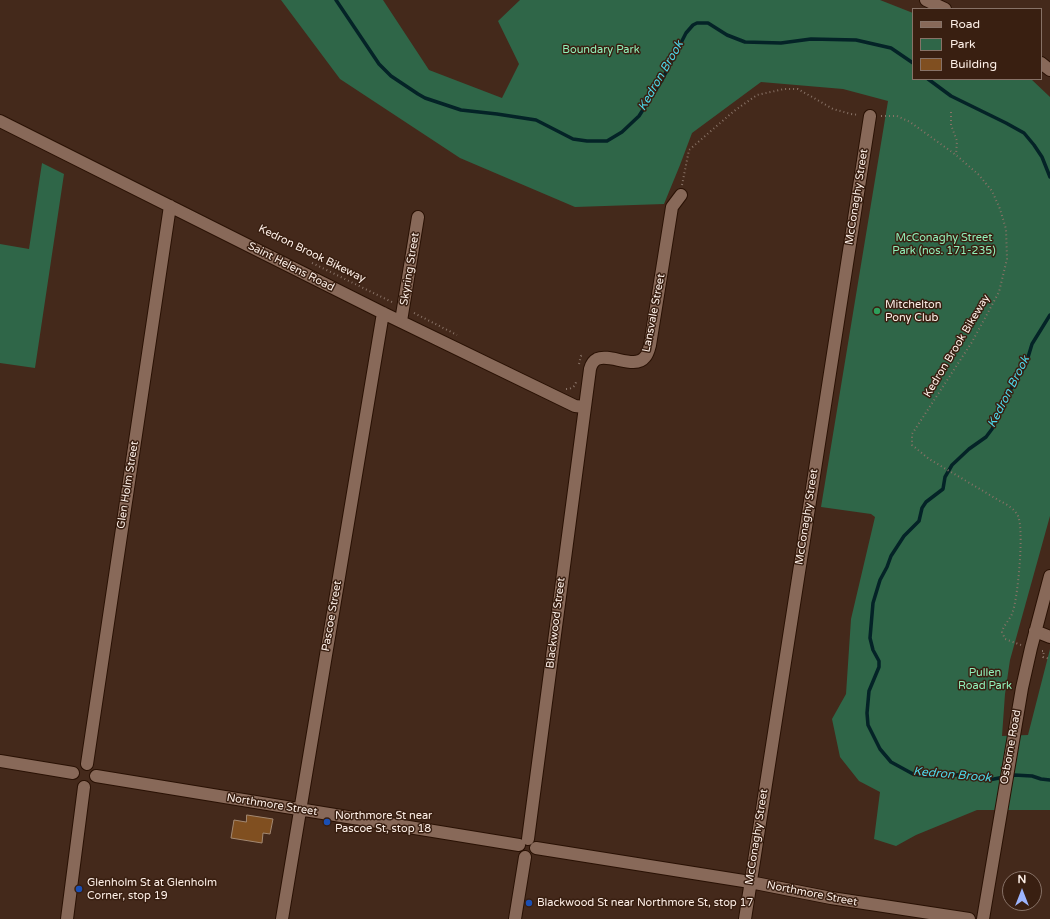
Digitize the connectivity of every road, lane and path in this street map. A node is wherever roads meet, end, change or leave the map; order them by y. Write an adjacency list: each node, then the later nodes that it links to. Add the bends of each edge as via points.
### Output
1 (926, 0): 2 (street)
2 (943, 8)
3 (1042, 64): 4 (street)
4 (1050, 70)
5 (951, 112): 8 (path, via 951,125 957,141)
6 (870, 116): 8 (path, Kedron Brook Bikeway, via 897,116 910,122); 9 (path, Kedron Brook Bikeway, via 833,109 798,89 784,89 757,95 734,111 689,150); 35 (street, McConaghy Street)
7 (0, 121): 10 (street, Saint Helens Road)
8 (956, 155): 25 (path, Kedron Brook Bikeway, via 979,175 992,191 1006,229 1007,259 999,292 972,342 912,434 912,445 929,459 1018,514 1021,536 1018,592 1014,610 1002,632 1005,640)
9 (681, 195): 17 (street, Lansvale Street, via 672,207 650,345 646,356 635,362)
10 (170, 206): 14 (street, Saint Helens Road); 29 (street, Glen Holm Street)
11 (418, 217): 13 (street, Skyring Street)
12 (311, 263): 13 (path, Kedron Brook Bikeway)
13 (404, 308): 15 (street, Skyring Street); 16 (path, Kedron Brook Bikeway)
14 (383, 313): 15 (street, Saint Helens Road); 33 (street, Pascoe Street)
15 (401, 321): 21 (street, Saint Helens Road, via 575,406)
16 (460, 336)
17 (597, 359): 18 (path, via 582,356); 21 (street, via 590,369)
18 (578, 365)
19 (576, 379): 20 (path, via 573,387)
20 (564, 389)
21 (584, 407): 34 (street, Blackwood Street)
22 (1050, 576): 23 (street, Osborne Road)
23 (1035, 631): 24 (street); 41 (street, Osborne Road, via 1015,726)
24 (1050, 637)
25 (1020, 645)
26 (1041, 651): 27 (path, via 1044,651 1043,656)
27 (1050, 659)
28 (0, 761): 30 (street)
29 (87, 764): 30 (street, via 78,766); 31 (street, via 94,769)
30 (73, 773): 32 (street, via 74,782)
31 (96, 776): 32 (street, via 92,784); 33 (street, Northmore Street)
32 (84, 787): 36 (street)
33 (300, 810): 34 (street, Northmore Street); 37 (street, Pascoe Street)
34 (528, 844): 35 (street, Northmore Street); 38 (street, via 519,852 525,857)
35 (750, 882): 39 (street, McConaghy Street); 40 (street, Northmore Street, via 830,898)
36 (66, 919)
37 (282, 919)
38 (515, 919)
39 (744, 919)
40 (969, 919)
41 (983, 919)

